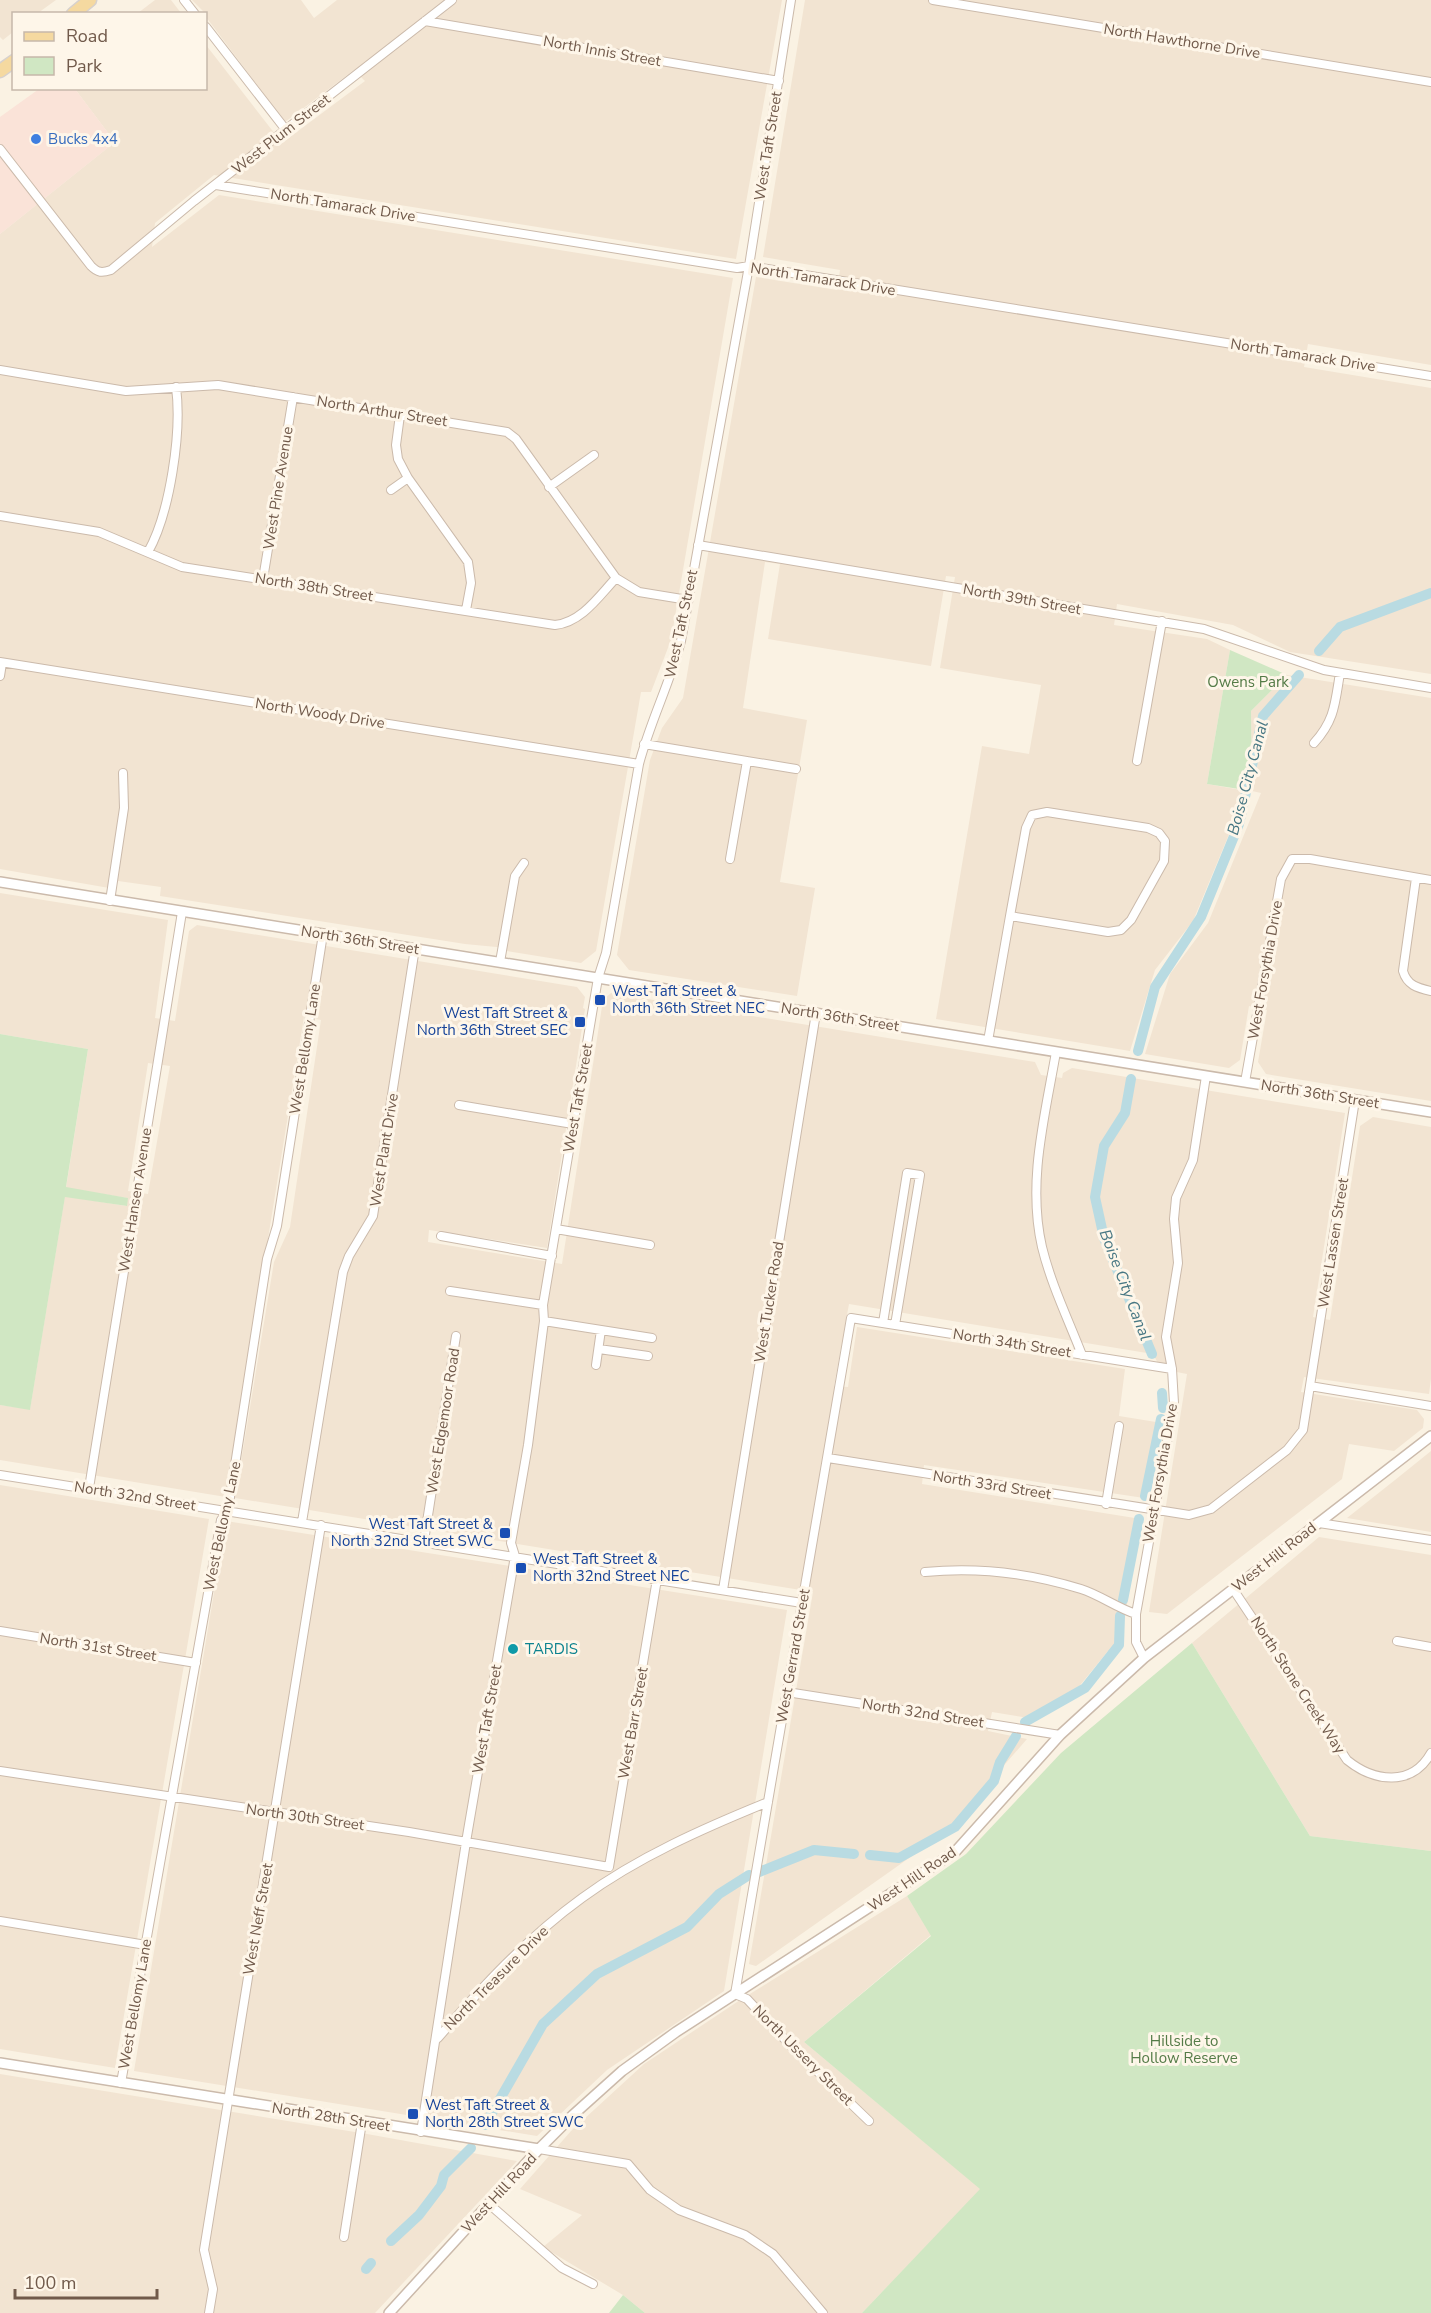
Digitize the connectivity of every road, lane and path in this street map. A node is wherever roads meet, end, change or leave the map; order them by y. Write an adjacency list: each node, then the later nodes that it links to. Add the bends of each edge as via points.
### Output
1 (90, 0): 6 (main road)
2 (184, 0): 7 (street)
3 (452, 0): 8 (street, West Plum Street)
4 (791, 0): 10 (street, West Taft Street)
5 (933, 0): 11 (street, North Hawthorne Drive)
6 (75, 12)
7 (193, 12)
8 (425, 21): 10 (street, North Innis Street); 12 (street, West Plum Street)
9 (207, 28): 12 (street)
10 (779, 81): 15 (street, West Taft Street)
11 (1431, 82)
12 (286, 130): 14 (street, West Plum Street)
13 (0, 149): 14 (street, West Plum Street, via 97,271 111,270)
14 (216, 185): 15 (street, North Tamarack Drive, via 737,268)
15 (749, 266): 17 (street, North Tamarack Drive); 26 (street, West Taft Street)
16 (0, 370): 18 (street, North Arthur Street, via 126,391)
17 (1431, 376)
18 (176, 387): 19 (street, North Arthur Street, via 218,386); 27 (street, via 178,430 164,512)
19 (293, 397): 20 (street, North Arthur Street); 29 (street, West Pine Avenue)
20 (400, 414): 22 (street, via 396,446); 23 (street, North Arthur Street, via 507,432)
21 (594, 455): 23 (street)
22 (408, 478): 24 (street); 31 (street, via 468,562 471,584)
23 (549, 488): 28 (street, North Arthur Street)
24 (392, 490)
25 (0, 516): 27 (street, North 38th Street, via 99,532)
26 (698, 546): 30 (street, West Taft Street); 32 (street, North 39th Street)
27 (148, 552): 29 (street, North 38th Street, via 182,567)
28 (616, 578): 30 (street, North Arthur Street, via 639,592); 31 (street, North 38th Street, via 583,613 565,624)
29 (263, 579): 31 (street, North 38th Street)
30 (688, 600): 38 (street, West Taft Street, via 670,680)
31 (466, 610)
32 (1162, 621): 34 (street, North 39th Street, via 1212,631); 40 (street)
33 (1, 662): 35 (street); 41 (street, North Woody Drive)
34 (1340, 673): 36 (street, North 39th Street); 37 (street, via 1331,721)
35 (0, 676)
36 (1431, 688)
37 (1314, 743)
38 (644, 744): 39 (street); 41 (street, West Taft Street)
39 (747, 761): 42 (street); 44 (street)
40 (1137, 761)
41 (639, 764): 55 (street, West Taft Street, via 606,953)
42 (796, 769)
43 (123, 773): 49 (street, via 124,808)
44 (730, 859)
45 (524, 863): 54 (street, via 515,876)
46 (1416, 878): 47 (street); 56 (street, via 1403,971 1414,986); 61 (street, West Forsythia Drive, via 1310,859 1292,860 1281,879)
47 (1431, 880)
48 (0, 882): 49 (street, North 36th Street)
49 (110, 901): 50 (street, North 36th Street)
50 (182, 912): 52 (street, North 36th Street); 90 (street, West Hansen Avenue)
51 (1010, 916): 51 (street, via 1026,828 1032,815 1047,812 1148,828 1159,832 1165,841 1164,861 1131,920 1121,930 1108,933); 58 (street)
52 (324, 934): 53 (street, North 36th Street); 92 (street, West Bellomy Lane)
53 (415, 948): 54 (street, North 36th Street); 94 (street, West Plant Drive, via 373,1216 343,1272)
54 (500, 962): 55 (street, North 36th Street)
55 (598, 978): 57 (street, North 36th Street); 65 (street, West Taft Street)
56 (1431, 991)
57 (816, 1013): 58 (street, North 36th Street); 103 (street, West Tucker Road)
58 (988, 1041): 59 (street, North 36th Street)
59 (1056, 1052): 60 (street, North 36th Street); 80 (street, via 1038,1152 1036,1202 1041,1246 1050,1276)
60 (1206, 1076): 61 (street, North 36th Street); 83 (street, West Forsythia Drive, via 1192,1160 1176,1198 1178,1263 1166,1337)
61 (1245, 1082): 62 (street, North 36th Street)
62 (1355, 1100): 64 (street, North 36th Street); 84 (street, West Lassen Street)
63 (459, 1105): 65 (street)
64 (1431, 1112)
65 (573, 1124): 66 (street, West Taft Street)
66 (556, 1229): 68 (street); 69 (street, West Taft Street)
67 (441, 1236): 69 (street)
68 (650, 1245)
69 (552, 1256): 71 (street, West Taft Street)
70 (450, 1290): 71 (street)
71 (543, 1305): 73 (street, West Taft Street)
72 (851, 1317): 74 (street, North 34th Street); 88 (street, West Gerrard Street)
73 (544, 1321): 76 (street); 99 (street, West Taft Street, via 511,1543)
74 (883, 1323): 75 (street, North 34th Street); 75 (street, via 907,1173 920,1175)
75 (895, 1325): 80 (street, North 34th Street)
76 (601, 1330): 78 (street); 79 (street)
77 (456, 1336): 98 (street, West Edgemoor Road)
78 (652, 1338)
79 (598, 1349): 81 (street); 82 (street)
80 (1082, 1355): 83 (street, North 34th Street)
81 (648, 1356)
82 (596, 1365)
83 (1172, 1370): 93 (street, West Forsythia Drive, via 1173,1417)
84 (1310, 1386): 85 (street); 93 (street, West Lassen Street, via 1303,1430 1287,1450 1211,1509 1189,1515)
85 (1431, 1406)
86 (1119, 1426): 91 (street)
87 (1431, 1436): 95 (street, West Hill Road)
88 (828, 1458): 91 (street, North 33rd Street); 104 (street, West Gerrard Street)
89 (0, 1475): 90 (street, North 32nd Street)
90 (89, 1488): 92 (street, North 32nd Street)
91 (1106, 1503): 93 (street, North 33rd Street)
92 (228, 1510): 94 (street, North 32nd Street); 110 (street, West Bellomy Lane, via 221,1520)
93 (1156, 1510): 105 (street, West Forsythia Drive)
94 (302, 1522): 96 (street, North 32nd Street)
95 (1319, 1523): 97 (street); 102 (street, West Hill Road)
96 (321, 1525): 98 (street, North 32nd Street); 117 (street, West Neff Street)
97 (1431, 1540)
98 (424, 1541): 99 (street, North 32nd Street)
99 (515, 1556): 101 (street, North 32nd Street); 118 (street, West Taft Street)
100 (925, 1572): 105 (street, via 991,1570 1022,1575 1082,1589)
101 (657, 1579): 103 (street, North 32nd Street); 119 (street, West Barr Street)
102 (1233, 1589): 109 (street, West Hill Road); 113 (street, North Stone Creek Way, via 1347,1760 1368,1773 1400,1778 1414,1774)
103 (723, 1590): 104 (street, North 32nd Street)
104 (802, 1603): 111 (street, West Gerrard Street)
105 (1136, 1614): 109 (street, West Forsythia Drive, via 1136,1642)
106 (0, 1631): 110 (street, North 31st Street)
107 (1397, 1641): 108 (street)
108 (1431, 1647)
109 (1144, 1658): 112 (street, West Hill Road)
110 (196, 1663): 115 (street, West Bellomy Lane)
111 (787, 1692): 112 (street, North 32nd Street); 116 (street, West Gerrard Street)
112 (1060, 1736): 123 (street, West Hill Road, via 955,1852)
113 (1431, 1753)
114 (0, 1771): 115 (street, North 30th Street)
115 (172, 1798): 117 (street, North 30th Street); 122 (street, West Bellomy Lane)
116 (768, 1802): 120 (street, North Treasure Drive, via 704,1828); 123 (street, West Gerrard Street)
117 (276, 1812): 118 (street, North 30th Street); 127 (street, West Neff Street)
118 (466, 1842): 119 (street, North 30th Street); 124 (street, West Taft Street)
119 (609, 1866): 120 (street)
120 (616, 1877): 124 (street, North Treasure Drive, via 582,1898 534,1937)
121 (0, 1921): 122 (street)
122 (146, 1945): 126 (street, West Bellomy Lane)
123 (735, 1994): 128 (street, North Ussery Street, via 747,1999); 131 (street, West Hill Road, via 622,2071)
124 (437, 2039): 130 (street, West Taft Street)
125 (0, 2063): 126 (street, North 28th Street)
126 (122, 2083): 127 (street, North 28th Street)
127 (227, 2100): 129 (street, North 28th Street); 135 (street, West Neff Street, via 204,2250 213,2289)
128 (869, 2121)
129 (362, 2122): 130 (street, North 28th Street); 133 (street)
130 (421, 2132): 131 (street, North 28th Street)
131 (539, 2150): 132 (street, West Hill Road); 137 (street, North 28th Street, via 628,2164 650,2190 679,2210 745,2235 773,2254)
132 (489, 2204): 134 (street, via 562,2268); 136 (street, West Hill Road)
133 (344, 2237)
134 (593, 2284)
135 (209, 2313)
136 (389, 2313)
137 (823, 2313)

